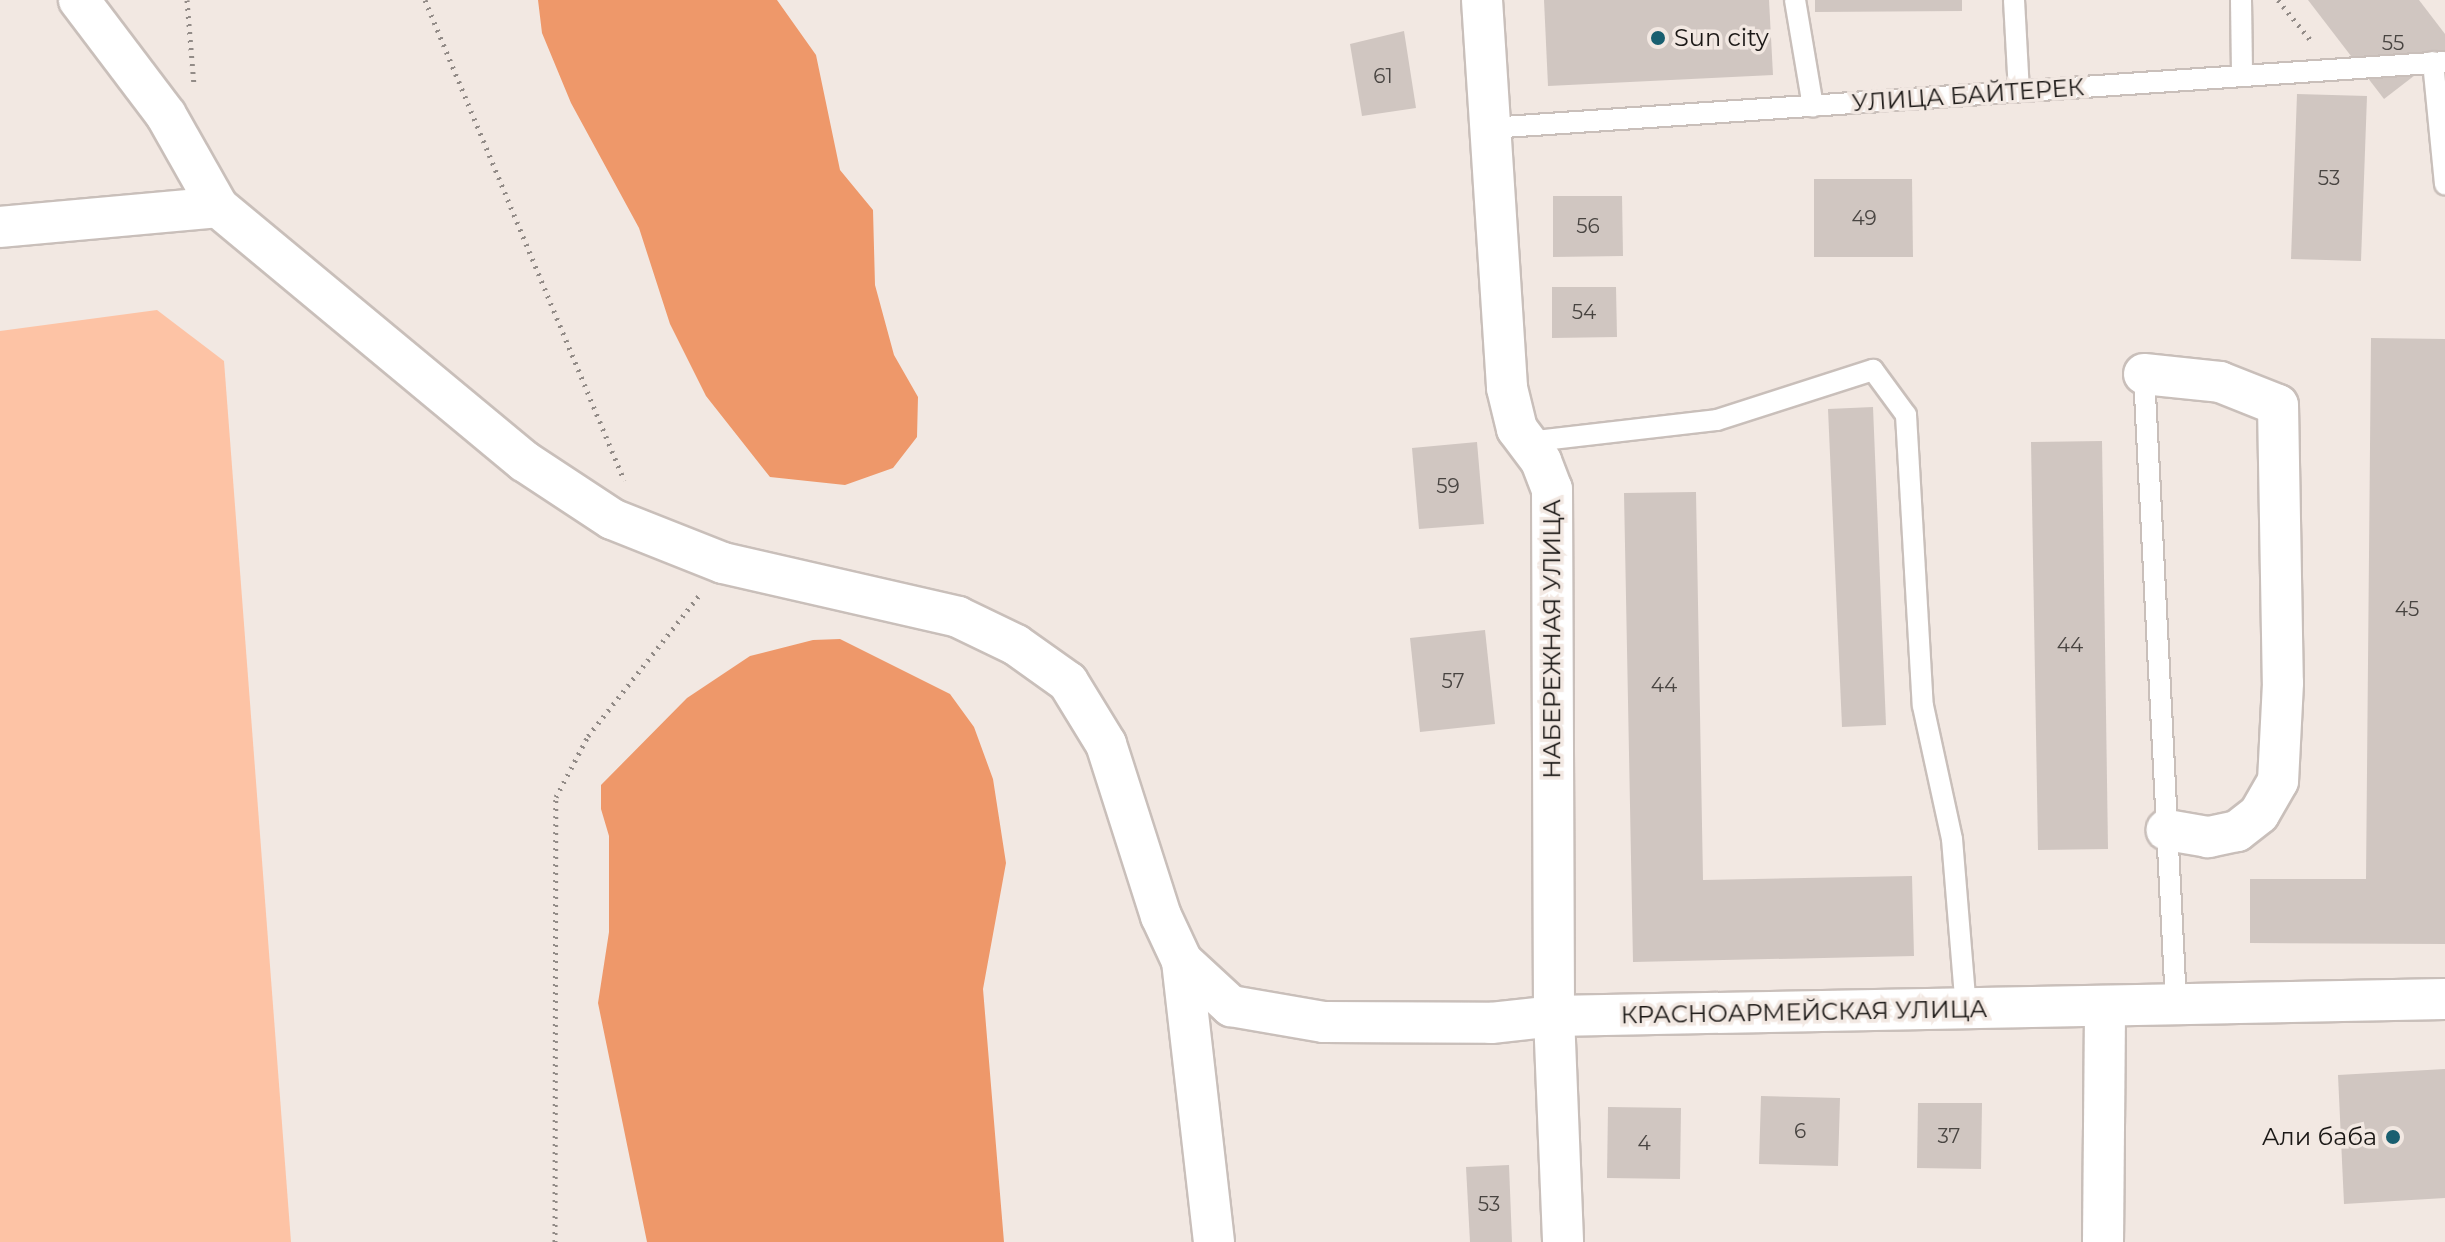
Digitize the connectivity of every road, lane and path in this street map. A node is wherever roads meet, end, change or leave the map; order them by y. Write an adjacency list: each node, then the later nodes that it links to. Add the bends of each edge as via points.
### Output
1 (79, 0): 15 (street, via 166,115)
2 (425, 0): 19 (path)
3 (1482, 0): 13 (street, НАБЕРЕЖНАЯ УЛИЦА)
4 (1795, 0): 12 (lane)
5 (2014, 0): 11 (lane)
6 (2241, 0): 10 (lane)
7 (2278, 0): 8 (path)
8 (2313, 44)
9 (2439, 62): 10 (lane, УЛИЦА БАЙТЕРЕК); 14 (lane)
10 (2242, 76): 11 (lane, УЛИЦА БАЙТЕРЕК)
11 (2019, 91): 12 (lane, УЛИЦА БАЙТЕРЕК)
12 (1813, 106): 13 (lane, УЛИЦА БАЙТЕРЕК)
13 (1490, 128): 18 (street, НАБЕРЕЖНАЯ УЛИЦА, via 1507,388 1517,429)
14 (2445, 184)
15 (218, 207): 16 (street); 19 (street, via 524,461 612,519)
16 (0, 227)
17 (2144, 374): 21 (lane); 21 (street, via 2220,382 2278,405 2283,683 2278,781 2259,814 2237,831 2208,837)
18 (1527, 442): 26 (lane, via 1717,420 1873,370 1906,415 1923,706 1952,839); 27 (street, НАБЕРЕЖНАЯ УЛИЦА, via 1552,489)
19 (647, 533): 20 (street)
20 (723, 563): 22 (street, via 958,617 1016,645 1068,682 1106,744 1161,916); 28 (path, via 588,736 556,797)
21 (2167, 830): 24 (lane)
22 (1182, 961): 27 (street, КРАСНОАРМЕЙСКАЯ УЛИЦА, via 1231,1006 1324,1022 1491,1023); 29 (street)
23 (2445, 999): 24 (street, КРАСНОАРМЕЙСКАЯ УЛИЦА)
24 (2176, 1004): 25 (street, КРАСНОАРМЕЙСКАЯ УЛИЦА)
25 (2105, 1006): 26 (street, КРАСНОАРМЕЙСКАЯ УЛИЦА); 31 (street)
26 (1966, 1009): 27 (street, КРАСНОАРМЕЙСКАЯ УЛИЦА)
27 (1554, 1016): 30 (street, НАБЕРЕЖНАЯ УЛИЦА)
28 (555, 1242)
29 (1214, 1242)
30 (1563, 1242)
31 (2103, 1242)

